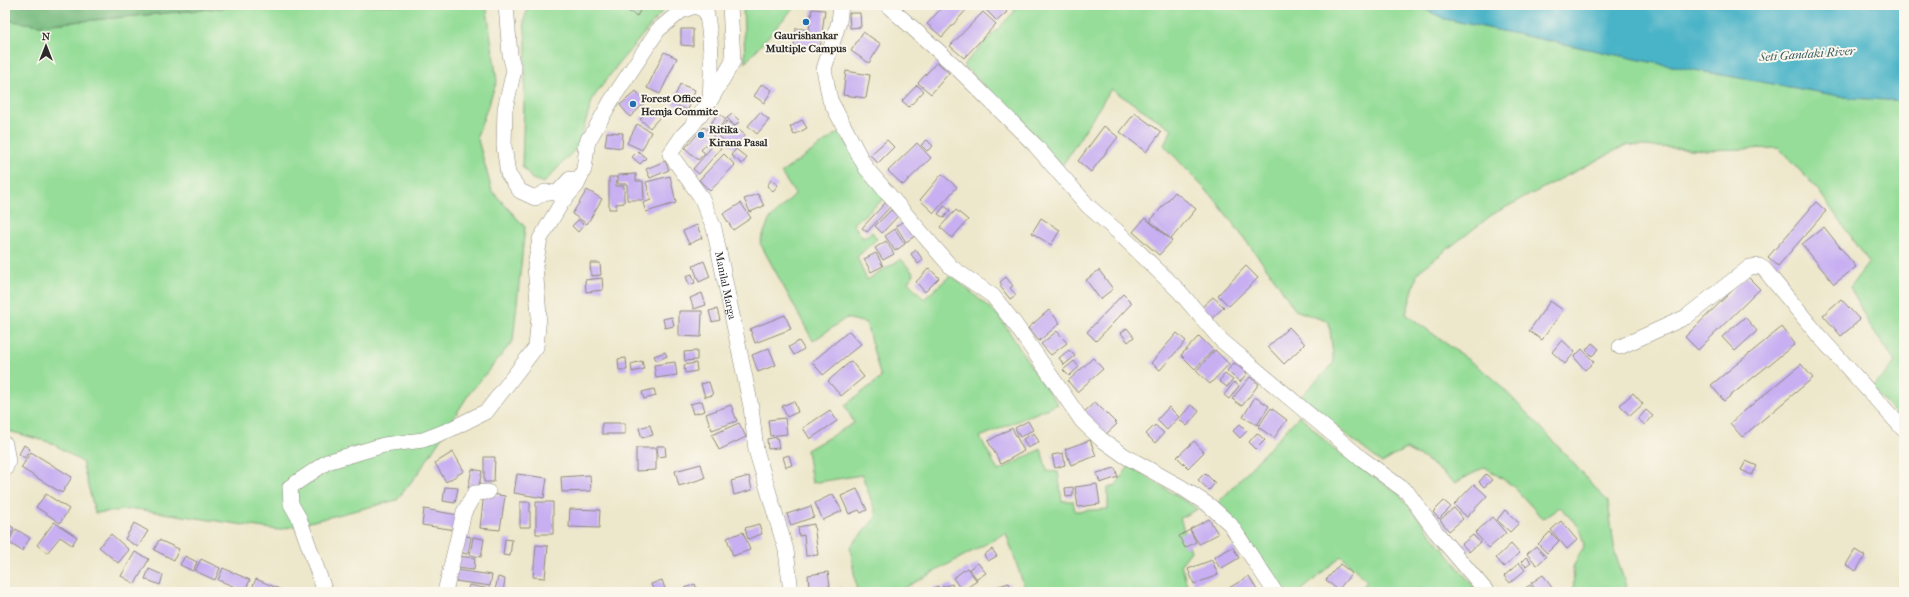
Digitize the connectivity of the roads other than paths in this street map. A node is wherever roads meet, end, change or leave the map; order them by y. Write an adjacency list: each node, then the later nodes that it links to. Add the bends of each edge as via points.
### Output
1 (506, 5): 6 (street, via 510,55 514,70 505,109 504,146 508,174 520,191 535,198 545,192 557,192 576,173)
2 (730, 5): 5 (street, Manilal Marga, via 733,61)
3 (841, 5): 15 (street, via 839,22 824,69 830,100 866,168 951,267 993,296 1082,420 1101,439 1124,456 1182,487 1210,506 1230,524)
4 (887, 5): 16 (street, via 955,66 1035,145 1088,206 1179,291 1221,340 1361,458 1408,492 1436,532)
5 (710, 101): 6 (street, via 712,70 709,29 706,11 695,6 681,11 658,30); 14 (street, Manilal Marga, via 670,154 701,197 714,228 751,407 756,450 786,550)
6 (588, 139): 12 (street, via 584,169 577,185 562,202 540,239 535,266 539,316 536,347 487,411 423,440 384,445 327,462 290,487 292,504)
7 (1620, 347): 8 (street, via 1686,317 1750,267 1759,266)
8 (1904, 430)
9 (5, 444): 10 (street, via 8,461)
10 (5, 469)
11 (488, 492): 13 (street, via 475,493 464,512)
12 (325, 592)
13 (446, 592)
14 (791, 592)
15 (1275, 592)
16 (1487, 592)

